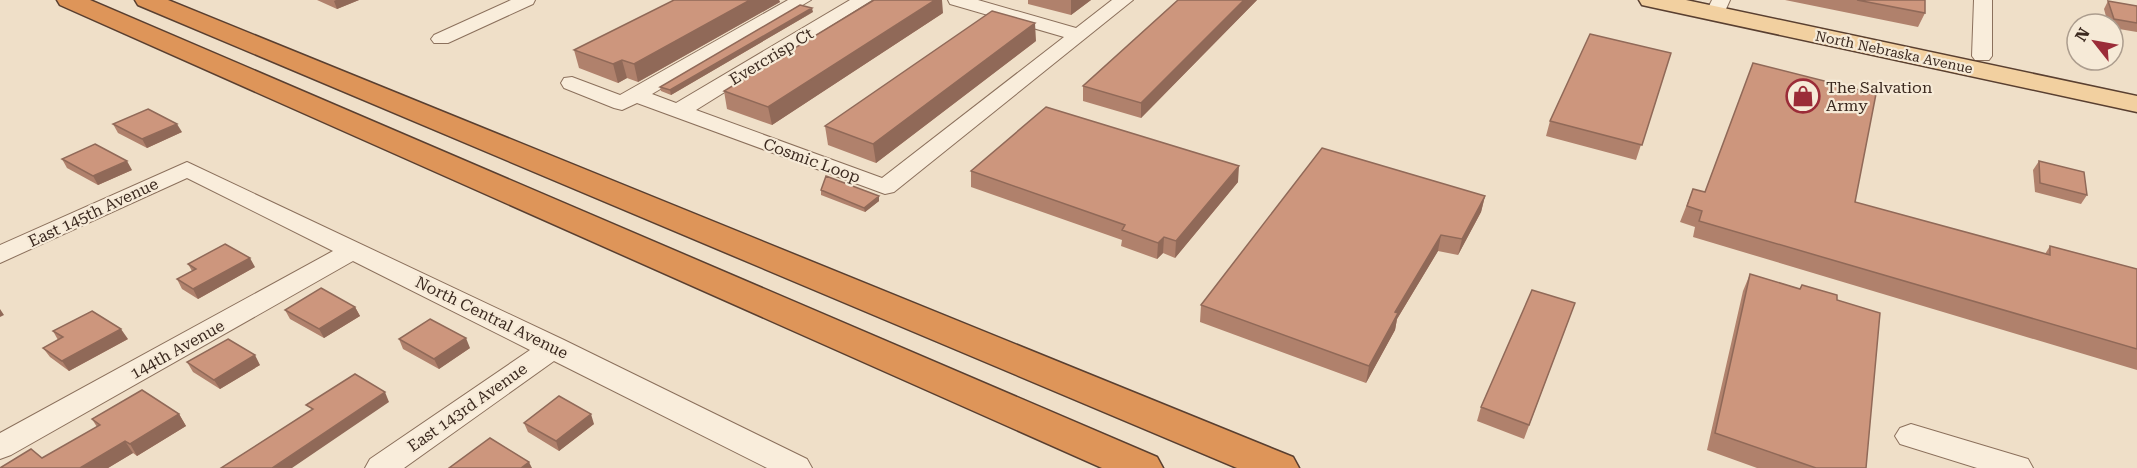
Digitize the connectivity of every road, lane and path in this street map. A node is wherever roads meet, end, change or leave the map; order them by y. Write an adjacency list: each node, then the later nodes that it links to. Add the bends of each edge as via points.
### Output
1 (69, 0): 29 (highway)
2 (147, 0): 30 (highway)
3 (526, 0): 13 (street)
4 (802, 0): 17 (street)
5 (863, 0): 19 (street, Evercrisp Ct)
6 (957, 0): 12 (street)
7 (1124, 0): 12 (street, Cosmic Loop)
8 (1651, 0): 10 (main road, North Nebraska Avenue)
9 (1983, 0): 14 (street)
10 (1718, 4): 11 (main road, North Nebraska Avenue)
11 (1750, 14): 14 (main road, North Nebraska Avenue); 18 (main road, North Nebraska Avenue)
12 (1079, 35): 19 (street, Cosmic Loop, via 885,187)
13 (441, 39)
14 (1982, 56): 16 (main road, North Nebraska Avenue)
15 (572, 83): 17 (street, via 622,103)
16 (2137, 88)
17 (635, 95): 19 (street, Cosmic Loop)
18 (2137, 104)
19 (678, 111)
20 (187, 169): 21 (street, North Central Avenue); 22 (street, East 145th Avenue)
21 (354, 250): 23 (street, North Central Avenue); 25 (street, 144th Avenue)
22 (0, 255)
23 (554, 347): 27 (street, East 143rd Avenue); 28 (street, North Central Avenue)
24 (1911, 436): 26 (street)
25 (0, 447)
26 (2014, 467)
27 (381, 468)
28 (796, 468)
29 (1142, 468)
30 (1278, 468)

